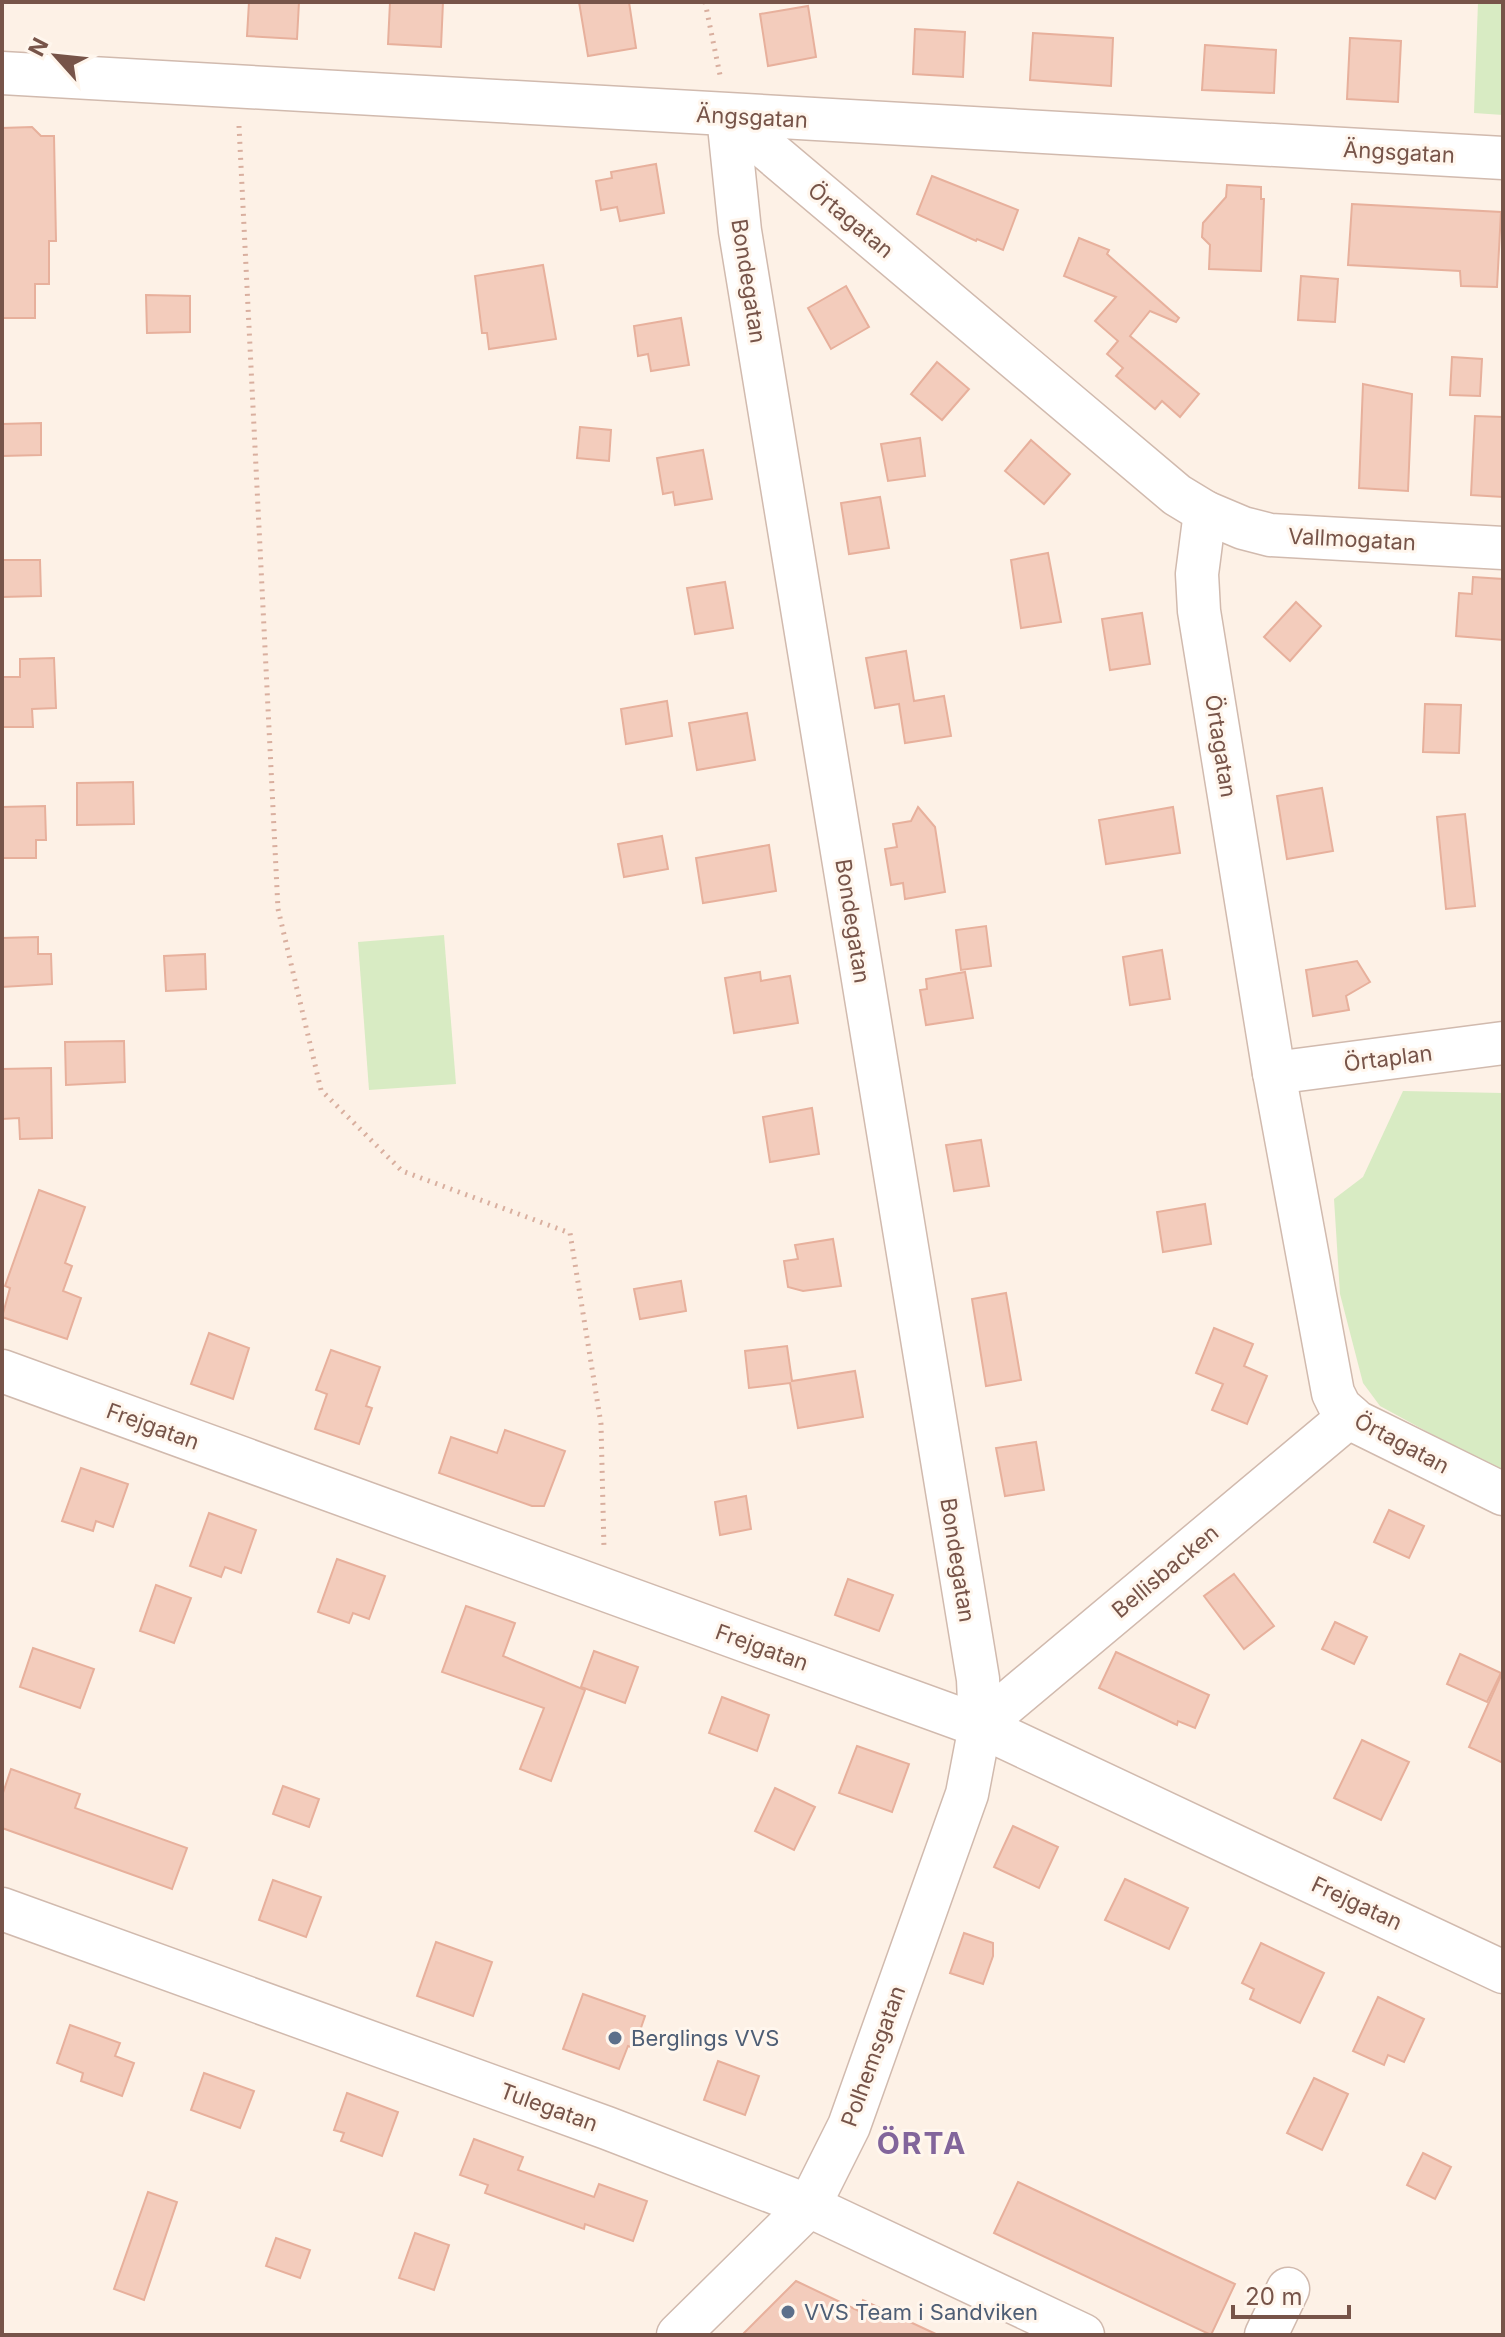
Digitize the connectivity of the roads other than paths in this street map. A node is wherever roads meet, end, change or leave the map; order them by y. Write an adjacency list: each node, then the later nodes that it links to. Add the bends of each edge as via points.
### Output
1 (2, 73): 2 (street, Ängsgatan)
2 (728, 116): 3 (street, Ängsgatan); 4 (street, Örtagatan, via 1177,495); 11 (street, Bondegatan, via 743,246 978,1679)
3 (1503, 158)
4 (1205, 512): 5 (street, Vallmogatan, via 1270,535); 7 (street, Örtagatan, via 1197,574 1199,611)
5 (1503, 548)
6 (1503, 1043): 7 (street, Örtaplan)
7 (1274, 1073): 9 (street, Örtagatan, via 1333,1393)
8 (2, 1371): 11 (street, Frejgatan)
9 (1350, 1416): 10 (street, Örtagatan); 11 (street, Bellisbacken)
10 (1503, 1494)
11 (980, 1726): 13 (street, Frejgatan); 14 (street, Polhemsgatan, via 967,1794 855,2111)
12 (2, 1909): 14 (street, Tulegatan)
13 (1503, 1972)
14 (809, 2206): 16 (street, Polhemsgatan); 17 (street, Tulegatan)
15 (1288, 2289): 18 (street)
16 (678, 2335)
17 (1083, 2335)
18 (1266, 2335)

